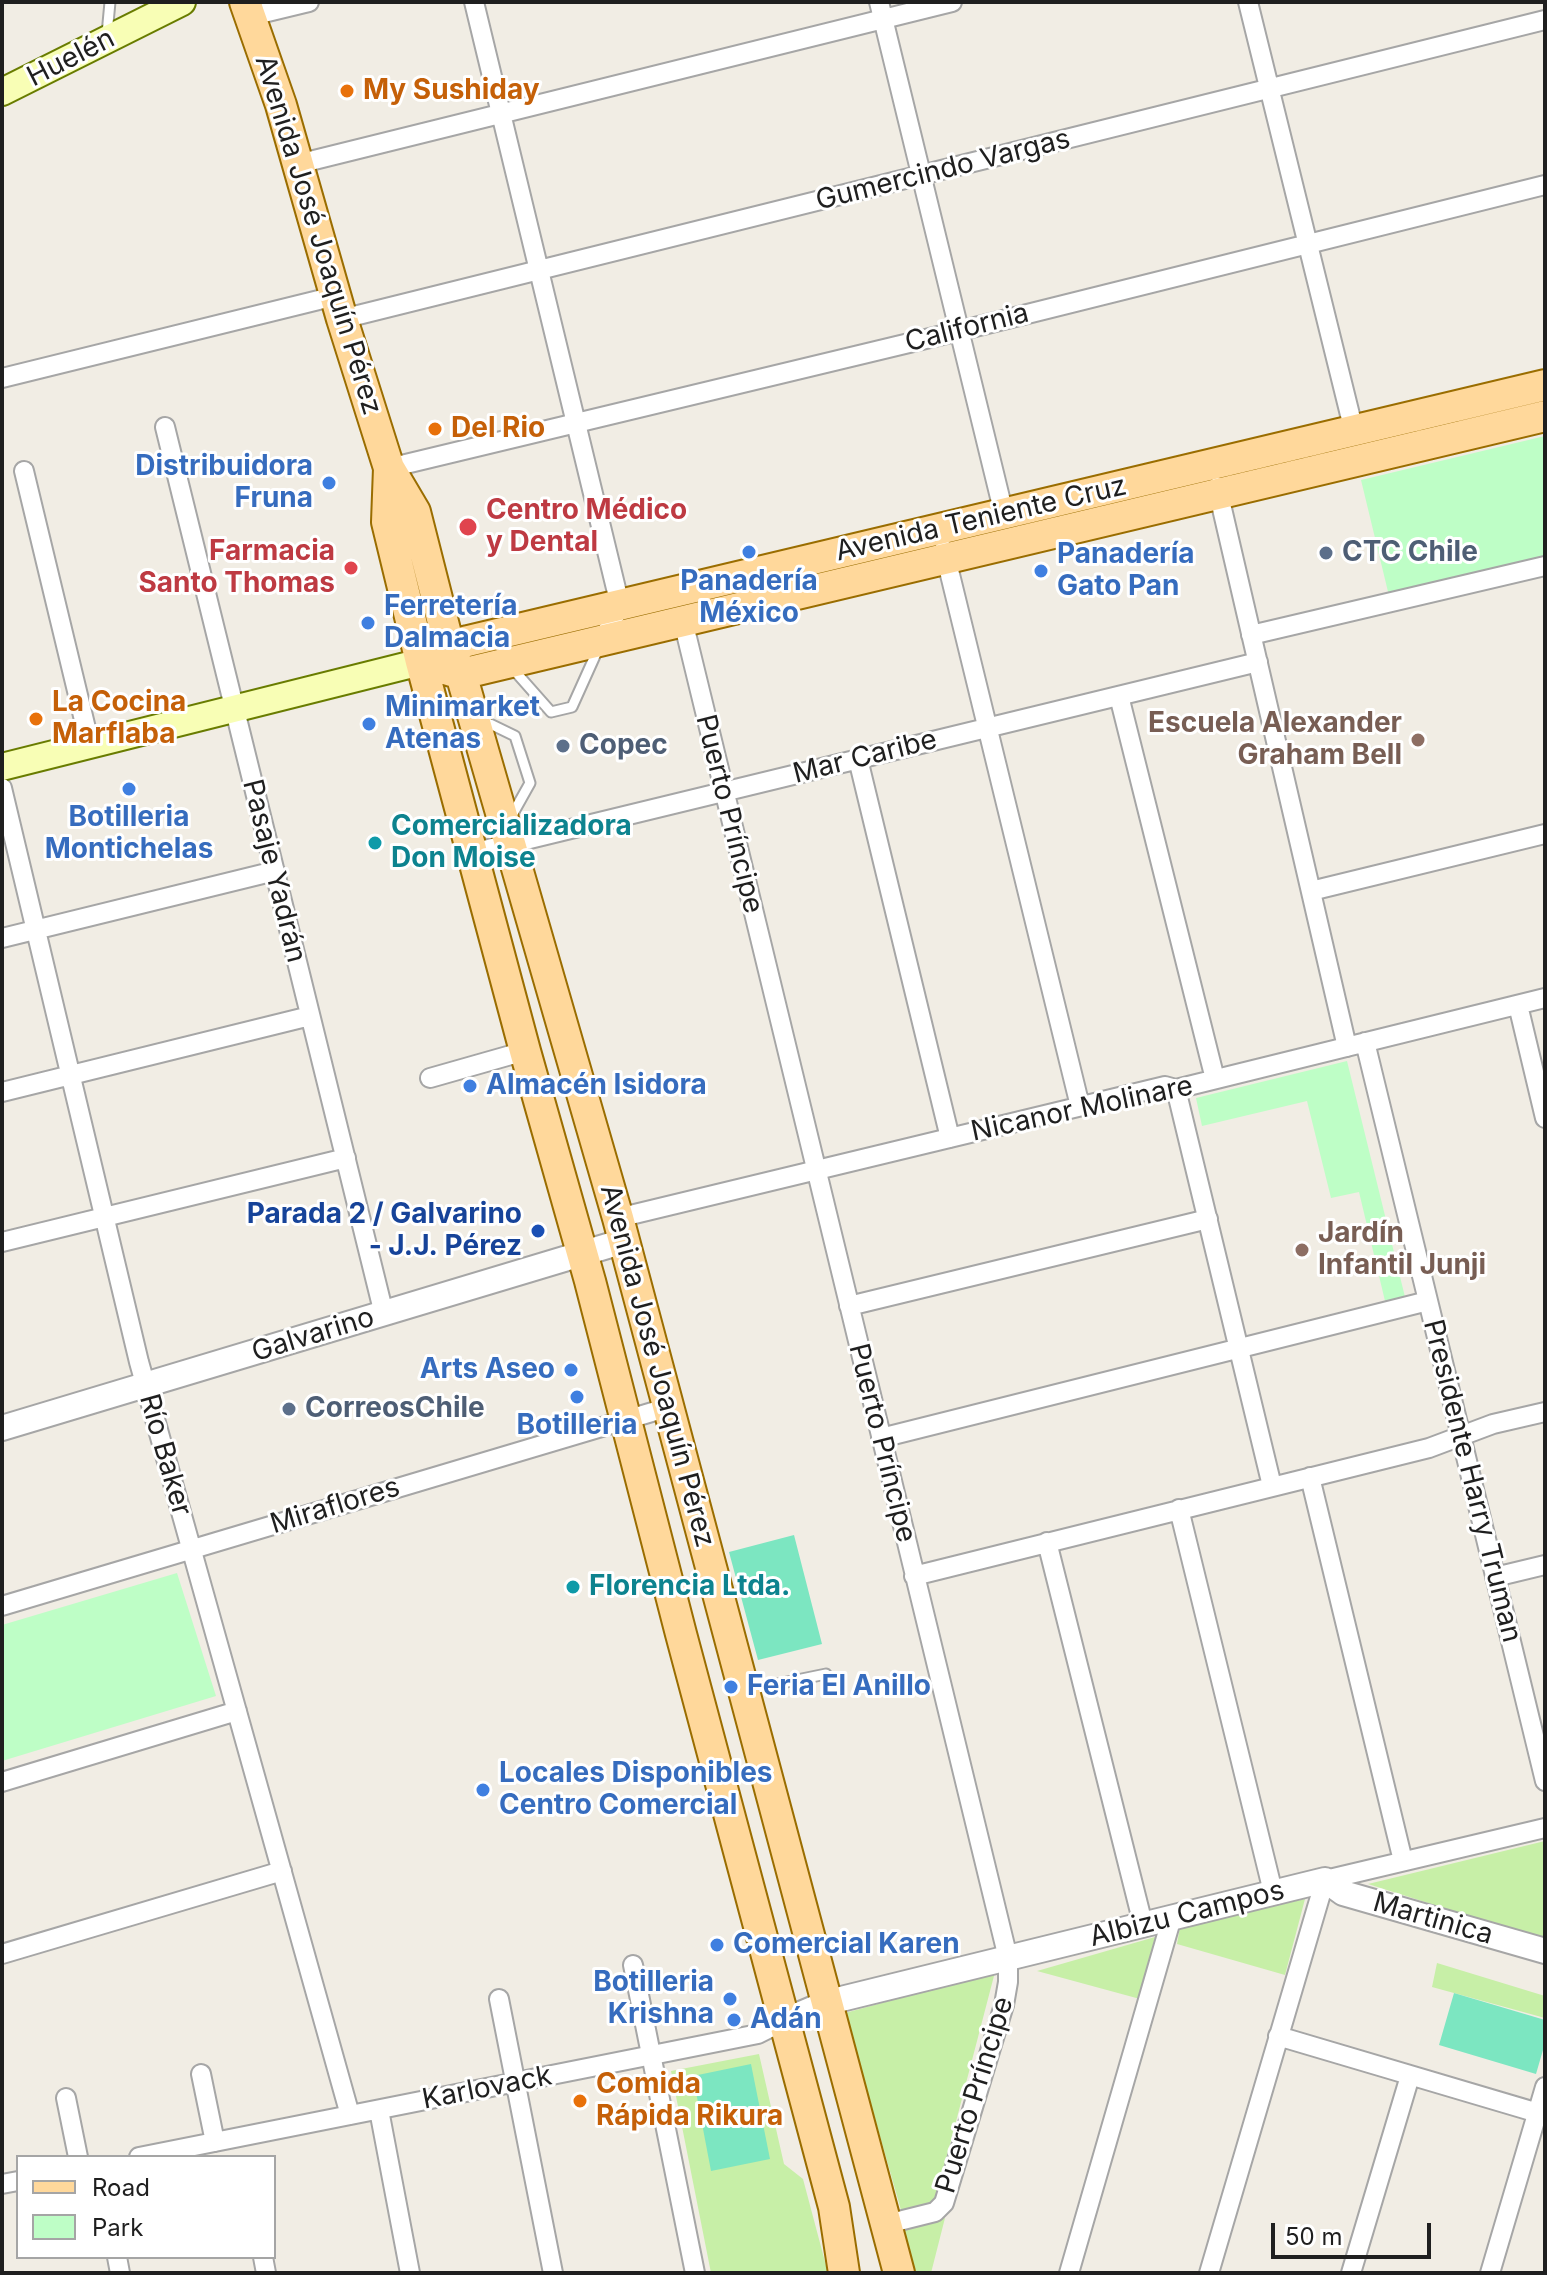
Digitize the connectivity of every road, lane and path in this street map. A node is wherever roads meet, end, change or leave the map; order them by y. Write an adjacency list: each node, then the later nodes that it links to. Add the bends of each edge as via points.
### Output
1 (110, 2): 10 (lane)
2 (182, 2): 10 (main road, Huelén)
3 (309, 2): 7 (street)
4 (474, 2): 13 (street)
5 (952, 2): 8 (street)
6 (1248, 2): 11 (street)
7 (248, 9): 14 (main road, Avenida José Joaquín Pérez)
8 (881, 11): 13 (street); 15 (street)
9 (1545, 20): 11 (street, Gumercindo Vargas)
10 (107, 40): 12 (main road, Huelén)
11 (1270, 88): 15 (street, Gumercindo Vargas); 17 (street)
12 (2, 92)
13 (502, 113): 14 (street); 18 (street)
14 (298, 164): 19 (main road, Avenida José Joaquín Pérez)
15 (921, 175): 18 (street, Gumercindo Vargas); 20 (street)
16 (1545, 185): 17 (street, California)
17 (1308, 242): 20 (street, California); 26 (street)
18 (540, 270): 19 (street, Gumercindo Vargas); 24 (street)
19 (338, 307): 21 (street, Gumercindo Vargas); 28 (main road, Avenida José Joaquín Pérez)
20 (959, 331): 24 (street, California); 31 (street)
21 (2, 378)
22 (1545, 385): 26 (main road, Avenida Teniente Cruz)
23 (1545, 416): 30 (main road, Avenida Teniente Cruz)
24 (576, 423): 28 (street, California); 35 (street)
25 (165, 427): 45 (street, Pasaje Yadrán)
26 (1354, 431): 27 (main road, Avenida Teniente Cruz)
27 (1211, 464): 30 (street, Presidente Harry Truman); 31 (main road, Avenida Teniente Cruz)
28 (389, 468): 39 (main road, Avenida José Joaquín Pérez, via 415,512); 40 (main road, Avenida José Joaquín Pérez, via 387,522)
29 (24, 471): 50 (street)
30 (1218, 494): 33 (main road, Avenida Teniente Cruz); 37 (street, Presidente Harry Truman)
31 (1004, 514): 32 (main road, Avenida Teniente Cruz)
32 (939, 530): 33 (street); 35 (main road, Avenida Teniente Cruz)
33 (946, 559): 36 (main road, Avenida Teniente Cruz); 49 (street)
34 (1545, 566): 37 (street)
35 (620, 605): 38 (street); 39 (main road, Avenida Teniente Cruz)
36 (683, 621): 38 (main road, Avenida Teniente Cruz); 54 (street, Puerto Príncipe)
37 (1251, 635): 41 (street, Presidente Harry Truman)
38 (603, 640): 42 (main road, Avenida Teniente Cruz); 46 (lane, via 572,707)
39 (449, 646): 40 (main road, Avenida Teniente Cruz); 43 (main road, Avenida José Joaquín Pérez)
40 (421, 662): 43 (main road, Avenida Teniente Cruz); 45 (main road, Avenida Teniente Cruz); 57 (main road, Avenida José Joaquín Pérez)
41 (1258, 662): 44 (street, Mar Caribe); 59 (street, Presidente Harry Truman)
42 (508, 663): 43 (main road, Avenida Teniente Cruz); 46 (lane, via 551,712)
43 (461, 674): 47 (main road, Avenida José Joaquín Pérez)
44 (1119, 696): 49 (street, Mar Caribe); 69 (street)
45 (234, 709): 50 (main road, Avenida Teniente Cruz); 58 (street, Pasaje Yadrán)
46 (557, 711): 48 (lane)
47 (473, 715): 56 (main road, Avenida José Joaquín Pérez); 56 (lane, via 515,736 528,762 530,783)
48 (561, 723)
49 (987, 727): 51 (street, Mar Caribe); 72 (street)
50 (90, 745): 52 (main road, Avenida Teniente Cruz)
51 (858, 759): 54 (street, Mar Caribe); 74 (street)
52 (2, 767)
53 (2, 788): 60 (street, Río Baker)
54 (724, 791): 56 (street, Mar Caribe); 76 (street, Puerto Príncipe)
55 (1545, 834): 59 (street)
56 (507, 835): 57 (street, Mar Caribe); 79 (main road, Avenida José Joaquín Pérez)
57 (472, 853): 66 (main road, Avenida José Joaquín Pérez)
58 (275, 871): 60 (street); 64 (street, Pasaje Yadrán)
59 (1311, 891): 65 (street, Presidente Harry Truman)
60 (36, 930): 61 (street); 67 (street, Río Baker)
61 (2, 938)
62 (1545, 998): 63 (street, Nicanor Molinare)
63 (1518, 1005): 65 (street, Nicanor Molinare); 73 (street)
64 (310, 1016): 67 (street); 75 (street, Pasaje Yadrán)
65 (1356, 1045): 69 (street, Nicanor Molinare); 82 (street, Presidente Harry Truman)
66 (525, 1051): 68 (street); 81 (main road, Avenida José Joaquín Pérez)
67 (71, 1075): 71 (street); 77 (street, Río Baker)
68 (430, 1078)
69 (1215, 1079): 70 (street, Nicanor Molinare)
70 (1176, 1089): 72 (street, Nicanor Molinare, via 1165,1086); 78 (street)
71 (2, 1092)
72 (1080, 1106): 74 (street, Nicanor Molinare)
73 (1545, 1118)
74 (950, 1138): 76 (street, Nicanor Molinare)
75 (346, 1158): 77 (street); 84 (street, Pasaje Yadrán)
76 (816, 1170): 79 (street, Nicanor Molinare); 83 (street, Puerto Príncipe)
77 (106, 1217): 80 (street); 86 (street, Río Baker)
78 (1208, 1219): 83 (street); 85 (street)
79 (621, 1230): 81 (street, Galvarino); 87 (main road, Avenida José Joaquín Pérez)
80 (2, 1242)
81 (582, 1253): 84 (street, Galvarino); 89 (main road, Avenida José Joaquín Pérez)
82 (1428, 1301): 85 (street); 91 (street, Presidente Harry Truman)
83 (849, 1306): 92 (street, Puerto Príncipe)
84 (384, 1314): 86 (street, Galvarino)
85 (1239, 1348): 92 (street); 94 (street)
86 (146, 1385): 90 (street, Galvarino); 97 (street, Río Baker)
87 (669, 1407): 89 (street, Miraflores); 102 (main road, Avenida José Joaquín Pérez)
88 (1545, 1412): 91 (street)
89 (626, 1418): 97 (street, Miraflores); 103 (main road, Avenida José Joaquín Pérez)
90 (2, 1428)
91 (1461, 1436): 93 (street); 100 (street, Presidente Harry Truman)
92 (881, 1438): 99 (street, Puerto Príncipe)
93 (1310, 1477): 94 (street); 111 (street)
94 (1272, 1486): 95 (street)
95 (1179, 1509): 96 (street); 114 (street)
96 (1047, 1542): 99 (street); 116 (street)
97 (192, 1549): 101 (street, Miraflores); 107 (street, Río Baker)
98 (1545, 1565): 100 (street)
99 (914, 1576): 119 (street, Puerto Príncipe)
100 (1495, 1577): 106 (street, Presidente Harry Truman)
101 (2, 1606)
102 (727, 1623): 103 (main road); 105 (main road, Avenida José Joaquín Pérez)
103 (681, 1634): 123 (main road, Avenida José Joaquín Pérez)
104 (826, 1674): 105 (lane)
105 (745, 1691): 122 (main road, Avenida José Joaquín Pérez)
106 (1536, 1706): 108 (street, Presidente Harry Truman)
107 (237, 1711): 109 (street); 112 (street, Río Baker)
108 (1545, 1781)
109 (2, 1782)
110 (1545, 1828): 111 (street, Albizu Campos)
111 (1403, 1861): 113 (street, Albizu Campos)
112 (282, 1871): 118 (street); 133 (street, Río Baker)
113 (1325, 1880): 114 (street, Albizu Campos); 117 (street, Martinica, via 1343,1893); 124 (street)
114 (1273, 1892): 115 (street, Albizu Campos)
115 (1172, 1917): 116 (street, Albizu Campos); 147 (street)
116 (1143, 1924): 119 (street, Albizu Campos)
117 (1545, 1951)
118 (2, 1954)
119 (1008, 1958): 122 (street, Albizu Campos); 140 (street, Puerto Príncipe, via 1004,2005 944,2203 935,2212)
120 (633, 1965): 125 (street)
121 (499, 1999): 128 (street)
122 (829, 2002): 123 (street, Karlovack); 140 (main road, Avenida José Joaquín Pérez)
123 (784, 2021): 125 (street, Karlovack, via 758,2034); 139 (main road, Avenida José Joaquín Pérez)
124 (1278, 2036): 127 (street); 148 (street)
125 (651, 2056): 128 (street, Karlovack); 143 (street)
126 (201, 2074): 135 (street)
127 (1410, 2076): 132 (street); 149 (street)
128 (515, 2083): 131 (street, Karlovack); 142 (street)
129 (1545, 2087): 132 (street)
130 (66, 2098): 136 (street)
131 (379, 2110): 133 (street, Karlovack); 141 (street)
132 (1541, 2114): 150 (street)
133 (350, 2115): 134 (street, Karlovack)
134 (240, 2137): 135 (street, Karlovack); 138 (street)
135 (215, 2142): 137 (street, Karlovack)
136 (78, 2155)
137 (149, 2155)
138 (244, 2155)
139 (836, 2215): 144 (main road, Avenida José Joaquín Pérez); 145 (main road)
140 (887, 2224): 146 (main road, Avenida José Joaquín Pérez)
141 (410, 2273)
142 (553, 2273)
143 (695, 2273)
144 (844, 2273)
145 (859, 2273)
146 (899, 2273)
147 (1069, 2273)
148 (1209, 2273)
149 (1351, 2273)
150 (1490, 2273)

